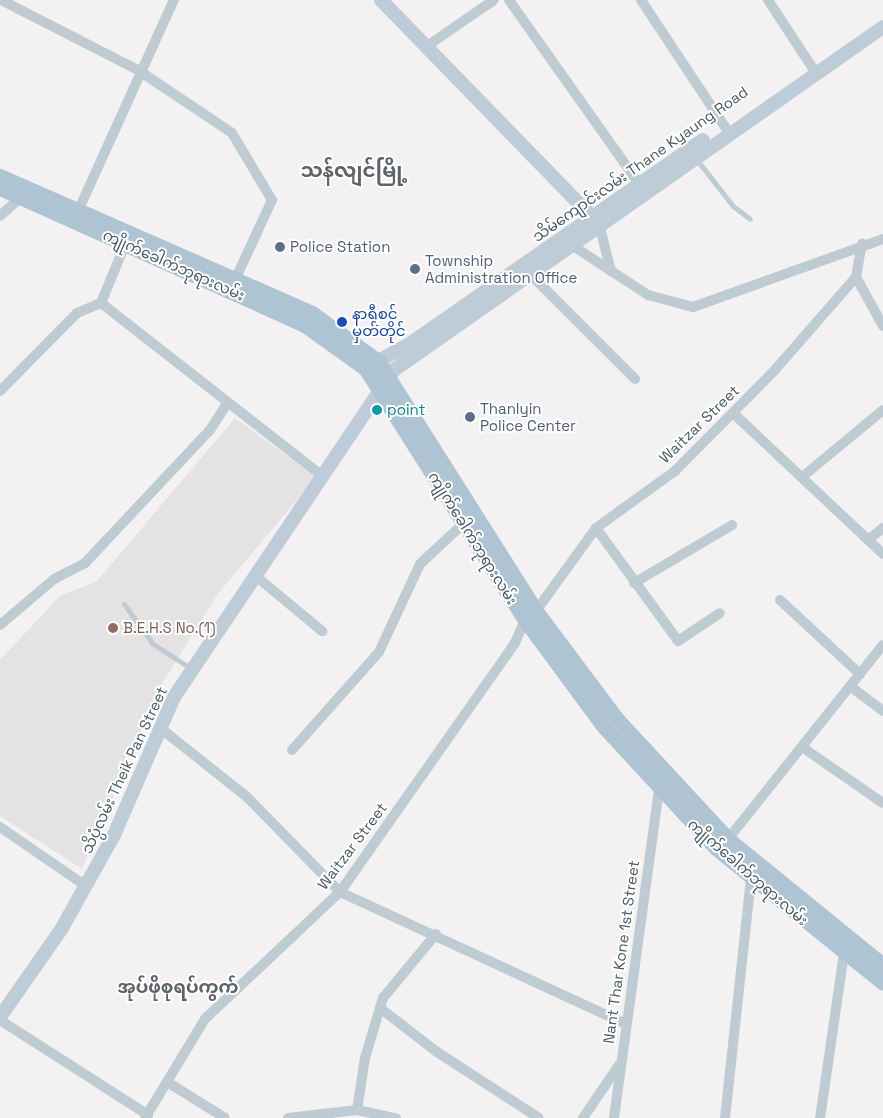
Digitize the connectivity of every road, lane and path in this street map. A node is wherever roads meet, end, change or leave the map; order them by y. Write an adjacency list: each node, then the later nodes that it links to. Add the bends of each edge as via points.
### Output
1 (1, 0): 12 (street)
2 (174, 0): 12 (street)
3 (381, 0): 10 (street)
4 (494, 0): 10 (street)
5 (509, 0): 17 (street)
6 (641, 0): 13 (street)
7 (768, 0): 11 (street)
8 (883, 18): 11 (street, သိမ်ကျောင်းလမ်း Thane Kyaung Road)
9 (883, 27): 11 (street, သိမ်ကျောင်းလမ်း Thane Kyaung Road)
10 (427, 46): 22 (street)
11 (813, 69): 13 (street, သိမ်ကျောင်းလမ်း Thane Kyaung Road)
12 (138, 70): 19 (street); 30 (street, via 232,133 272,200)
13 (727, 129): 14 (street, သိမ်ကျောင်းလမ်း Thane Kyaung Road)
14 (692, 154): 17 (street, သိမ်ကျောင်းလမ်း Thane Kyaung Road); 21 (lane, via 733,206)
15 (0, 176): 19 (main road, ကျိုက်ခေါက်ဘုရားလမ်း)
16 (0, 188): 18 (main road, ကျိုက်ခေါက်ဘုရားလမ်း)
17 (642, 188): 22 (street, သိမ်ကျောင်းလမ်း Thane Kyaung Road)
18 (21, 196): 20 (street); 23 (main road, ကျိုက်ခေါက်ဘုရားလမ်း)
19 (79, 209): 23 (main road, ကျိုက်ခေါက်ဘုရားလမ်း)
20 (0, 216)
21 (750, 219)
22 (596, 220): 25 (street, သိမ်ကျောင်းလမ်း Thane Kyaung Road); 27 (street); 33 (street, သိမ်ကျောင်းလမ်း Thane Kyaung Road)
23 (128, 237): 30 (main road, ကျိုက်ခေါက်ဘုရားလမ်း); 31 (street)
24 (883, 239): 26 (street)
25 (570, 244): 27 (street); 28 (street, သိမ်ကျောင်းလမ်း Thane Kyaung Road)
26 (862, 244): 27 (street, via 693,307 648,295); 29 (street)
27 (611, 271)
28 (529, 273): 34 (street, သိမ်ကျောင်းလမ်း Thane Kyaung Road); 35 (street)
29 (856, 277): 32 (street); 40 (street, Waitzar Street)
30 (233, 284): 33 (main road, ကျိုက်ခေါက်ဘုရားလမ်း)
31 (101, 302): 37 (street, via 77,313); 38 (street)
32 (883, 326)
33 (371, 365): 34 (main road, ကျိုက်ခေါက်ဘုရားလမ်း); 36 (main road, ကျိုက်ခေါက်ဘုရားလမ်း)
34 (390, 375): 36 (street, သိမ်ကျောင်းလမ်း Thane Kyaung Road); 54 (main road, ကျိုက်ခေါက်ဘုရားလမ်း)
35 (635, 379)
36 (382, 390): 41 (street, သိပ္ပံလမ်း Theik Pan Street); 43 (main road, ကျိုက်ခေါက်ဘုရားလမ်း)
37 (0, 391)
38 (226, 404): 41 (street); 55 (street, via 210,430 86,563 54,579)
39 (883, 410): 42 (street)
40 (733, 413): 42 (street); 45 (street, Waitzar Street, via 675,471)
41 (324, 477): 49 (street, သိပ္ပံလမ်း Theik Pan Street)
42 (802, 477): 47 (street)
43 (464, 524): 54 (main road, ကျိုက်ခေါက်ဘုရားလမ်း); 64 (street, via 420,564 379,652)
44 (732, 525): 50 (street)
45 (596, 528): 50 (street); 54 (street, Waitzar Street)
46 (883, 528): 47 (street)
47 (868, 540): 48 (street)
48 (883, 554)
49 (258, 577): 56 (street); 58 (street, သိပ္ပံလမ်း Theik Pan Street)
50 (634, 583): 53 (street, via 680,642)
51 (780, 600): 59 (street)
52 (124, 604): 58 (lane, via 152,644)
53 (720, 613)
54 (531, 615): 65 (main road, ကျိုက်ခေါက်ဘုရားလမ်း, via 604,727); 68 (main road, ကျိုက်ခေါက်ဘုရားလမ်း, via 616,718); 71 (street, Waitzar Street, via 515,643)
55 (0, 625)
56 (322, 630)
57 (883, 645): 59 (street)
58 (193, 669): 62 (street, သိပ္ပံလမ်း Theik Pan Street)
59 (860, 674): 60 (street)
60 (850, 686): 61 (street); 63 (street)
61 (883, 711)
62 (159, 727): 70 (street, သိပ္ပံလမ်း Theik Pan Street, via 114,835); 71 (street, via 247,797)
63 (802, 748): 66 (street); 68 (street)
64 (292, 750)
65 (659, 790): 69 (main road, ကျိုက်ခေါက်ဘုရားလမ်း); 78 (street, Nant Thar Kone 1st Street)
66 (883, 803)
67 (0, 827): 70 (street)
68 (728, 839): 74 (main road, ကျိုက်ခေါက်ဘုရားလမ်း)
69 (751, 878): 73 (main road, ကျိုက်ခေါက်ဘုရားလမ်း); 89 (street)
70 (86, 886): 77 (street, သိပ္ပံလမ်း Theik Pan Street)
71 (340, 892): 72 (street); 80 (street, Waitzar Street, via 205,1019)
72 (436, 934): 76 (street); 78 (street)
73 (844, 954): 75 (main road, ကျိုက်ခေါက်ဘုရားလမ်း); 90 (street)
74 (883, 965)
75 (883, 983)
76 (380, 1008): 81 (street, via 365,1058); 86 (street, via 437,1052)
77 (0, 1018): 82 (street)
78 (624, 1023): 79 (street, Nant Thar Kone 1st Street)
79 (620, 1064): 87 (street); 88 (street, Nant Thar Kone 1st Street)
80 (167, 1082): 82 (street, Waitzar Street); 83 (street)
81 (357, 1110): 84 (street); 85 (street)
82 (146, 1116)
83 (225, 1118)
84 (288, 1118)
85 (396, 1118)
86 (539, 1118)
87 (583, 1118)
88 (614, 1118)
89 (725, 1118)
90 (820, 1118)

